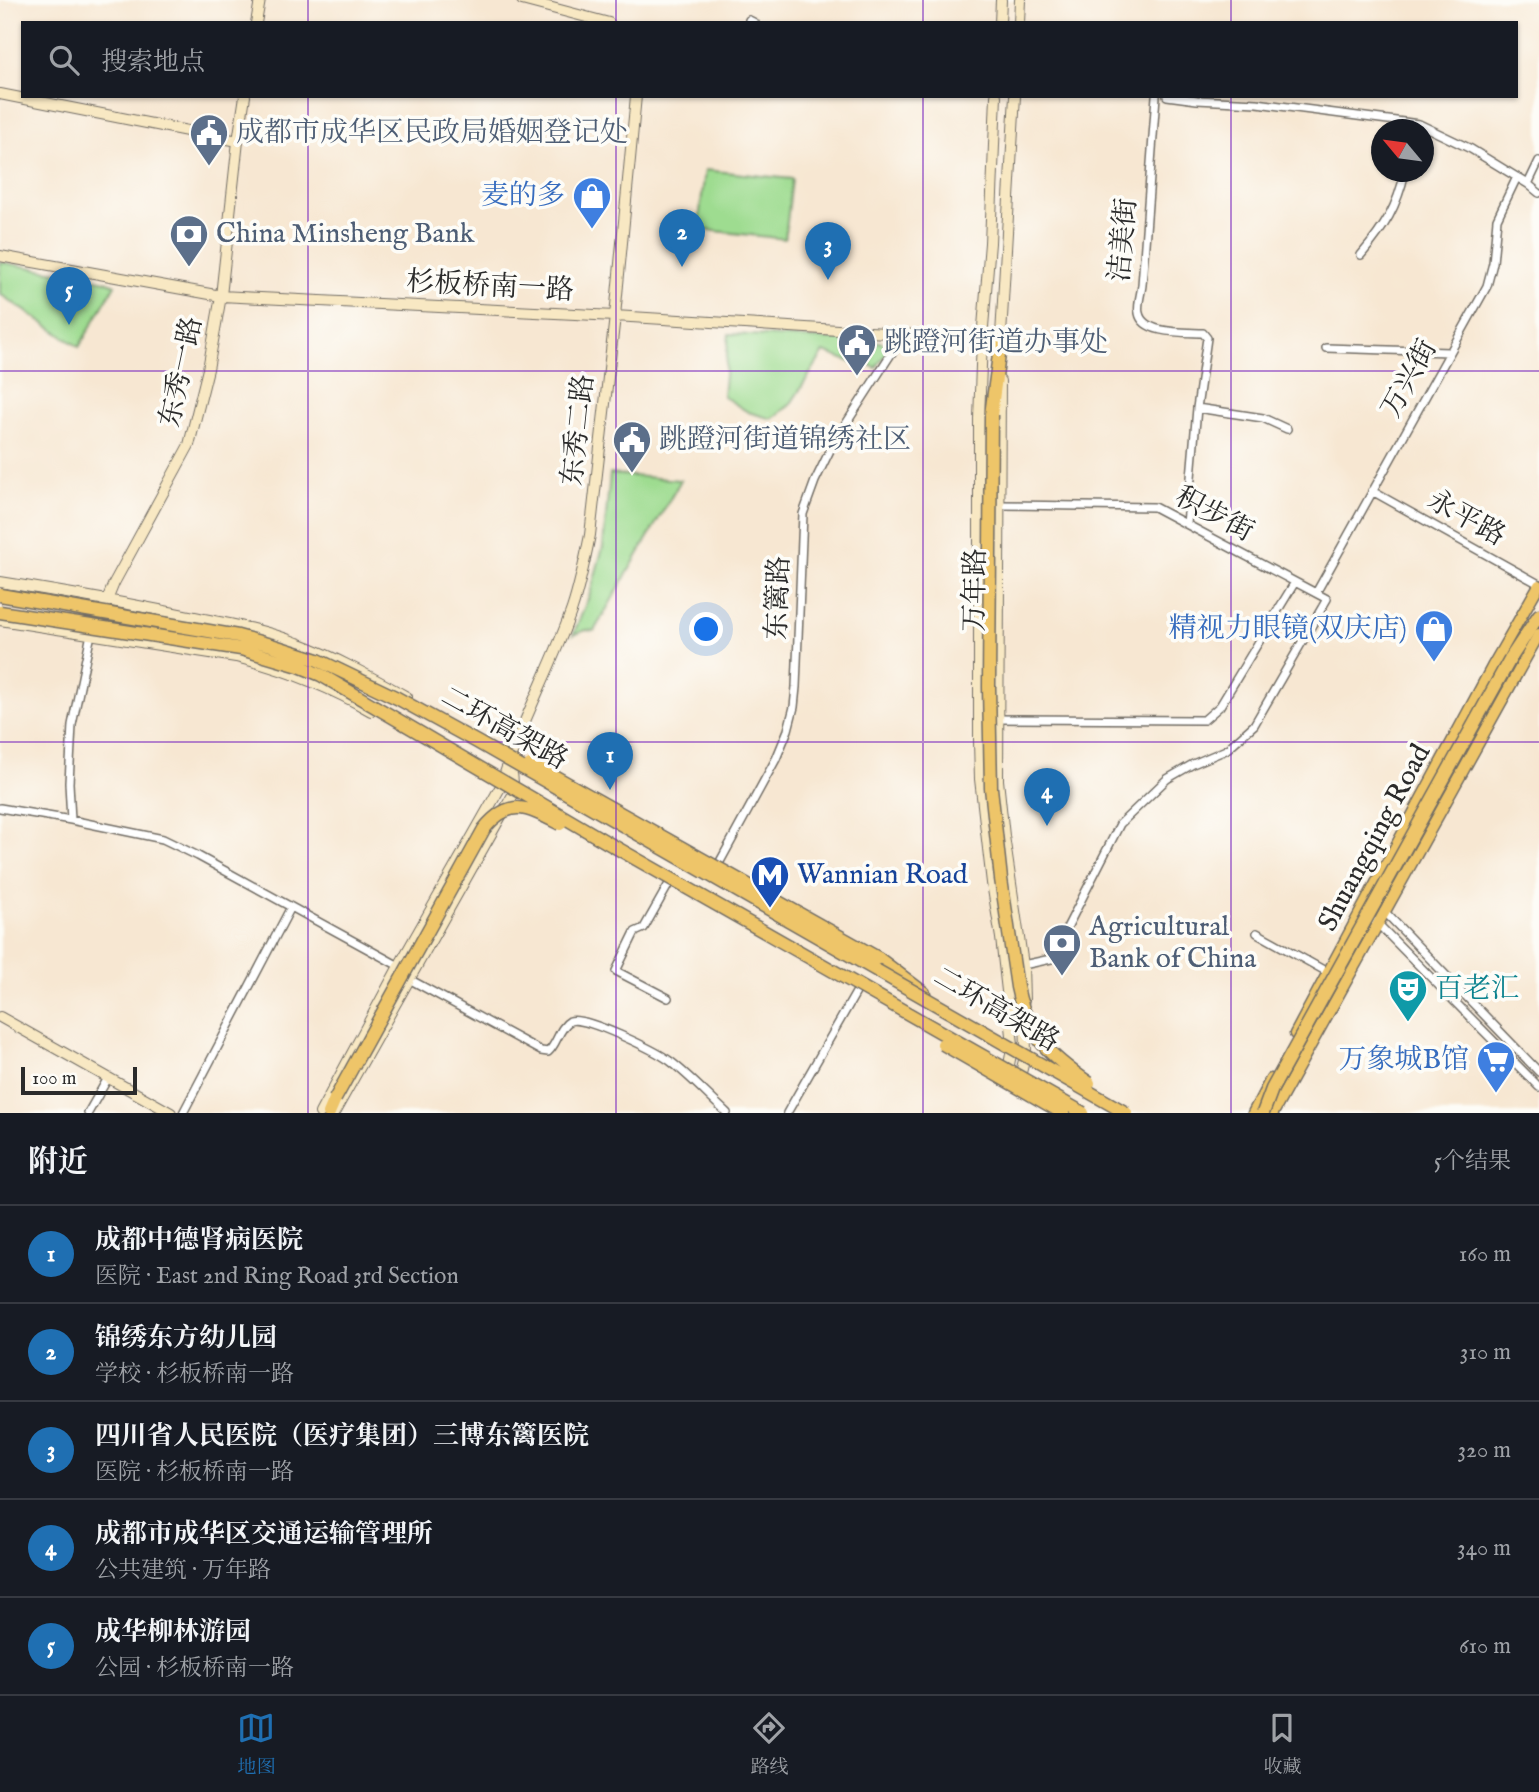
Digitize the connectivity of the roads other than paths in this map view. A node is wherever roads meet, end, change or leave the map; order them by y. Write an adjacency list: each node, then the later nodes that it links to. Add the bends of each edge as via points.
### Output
1 (260, 0): 5 (main road)
2 (522, 0): 6 (main road)
3 (1001, 0): 7 (main road)
4 (1020, 0): 8 (main road)
5 (256, 21)
6 (601, 21)
7 (1000, 21)
8 (1019, 21)
9 (0, 94): 18 (main road)
10 (245, 98): 18 (main road, 东秀一路)
11 (636, 98): 27 (main road, 东秀二路)
12 (996, 98): 29 (main road, 万年路)
13 (1015, 98): 30 (main road, 万年路)
14 (1156, 98): 33 (street, 洁美街, via 1138,312 1152,329 1203,333 1207,338)
15 (1182, 98): 16 (street, via 1257,103)
16 (1371, 120)
17 (1434, 134): 20 (street, via 1471,149)
18 (238, 141): 26 (main road, 东秀一路)
19 (1539, 161): 22 (street)
20 (1517, 177): 22 (street); 32 (street, 万兴街, via 1497,219 1487,286)
21 (1402, 182): 24 (street, via 1396,205)
22 (1528, 184): 23 (street)
23 (1539, 193)
24 (1361, 255)
25 (0, 256): 26 (main road, 杉板桥南一路)
26 (221, 296): 27 (main road, 杉板桥南一路); 43 (main road, 东秀一路, via 190,445)
27 (615, 316): 28 (main road, 杉板桥南一路); 52 (main road, 东秀二路, via 583,570 571,610)
28 (909, 334): 29 (main road, 杉板桥南一路); 58 (street, 东篱路, via 833,444 815,481 803,514 791,719 776,759)
29 (982, 339): 50 (main road, 万年路)
30 (1000, 347): 36 (main road, 万年路); 82 (highway, bridge, via 991,415 991,788 1017,987 1028,1023 1054,1058)
31 (1326, 348): 32 (street)
32 (1449, 352): 35 (street, 万兴街)
33 (1197, 408): 34 (street, via 1263,418); 37 (street)
34 (1287, 429)
35 (1372, 491): 40 (street, 永平路); 41 (street, 万兴街)
36 (1000, 505): 37 (street, 积步街, via 1154,507); 49 (main road, 万年路)
37 (1187, 524): 39 (street, 积步街)
38 (0, 582): 43 (main road)
39 (1295, 582): 41 (street, 积步街); 51 (street, via 1220,706 1204,720)
40 (1539, 584): 60 (main road, Shuangqing Road)
41 (1316, 593): 66 (street, via 1326,599 1254,725 1226,750 1167,779 1120,824 1051,959)
42 (0, 595): 52 (highway, 二环高架路, bridge, via 238,636 318,660)
43 (108, 599): 47 (main road, 东秀一路); 52 (main road, via 297,643 378,681)
44 (0, 612): 57 (highway, 二环高架路, bridge, via 241,649 299,666)
45 (1539, 615): 95 (highway, bridge, via 1510,659 1272,1089)
46 (0, 620): 47 (main road)
47 (91, 634): 53 (main road, via 236,657 288,672 363,706); 56 (street, via 72,725)
48 (1539, 634): 62 (main road, Shuangqing Road)
49 (998, 668): 50 (main road, via 996,677 988,681); 51 (main road, 万年路)
50 (978, 669): 75 (main road, 万年路, via 981,791)
51 (998, 719): 66 (main road, 万年路, via 998,780)
52 (504, 754): 53 (main road, 东秀二路); 54 (main road); 58 (main road); 71 (highway, bridge, via 545,771 878,958); 82 (highway, 二环高架路, bridge)
53 (501, 786): 54 (main road); 67 (main road, 东秀二路)
54 (514, 793): 59 (main road); 69 (main road)
55 (0, 808): 56 (street)
56 (71, 820): 61 (street, via 163,839)
57 (608, 844): 73 (highway, 二环高架路, bridge); 87 (highway, bridge, via 533,810 516,808 494,817)
58 (712, 875): 71 (main road)
59 (670, 882): 70 (main road); 72 (street, via 644,928 635,932 616,971)
60 (1367, 901): 62 (street); 63 (main road, Shuangqing Road)
61 (291, 907): 67 (street); 85 (street)
62 (1385, 912): 64 (main road, Shuangqing Road); 77 (street)
63 (1361, 913): 64 (street); 68 (main road, Shuangqing Road)
64 (1378, 924): 81 (street); 96 (main road, Shuangqing Road)
65 (1256, 933): 68 (street)
66 (1023, 965): 76 (main road, 万年路)
67 (399, 966): 86 (main road, 东秀二路)
68 (1329, 973): 94 (main road, Shuangqing Road)
69 (409, 979): 88 (main road); 89 (street, via 541,1051 552,1048 570,1021 594,1024 671,1061)
70 (858, 989): 78 (main road); 90 (street)
71 (930, 998): 75 (main road)
72 (668, 999)
73 (890, 1004): 91 (highway, bridge, via 931,1037); 93 (highway, 二环高架路, bridge)
74 (0, 1017): 79 (main road)
75 (1013, 1044): 76 (main road); 78 (main road, 万年路)
76 (1026, 1052): 80 (main road, 万年路); 82 (main road)
77 (1539, 1072)
78 (1007, 1074): 80 (main road)
79 (108, 1078): 83 (street); 84 (main road)
80 (1018, 1081): 92 (main road)
81 (1539, 1087)
82 (1127, 1112)
83 (88, 1113)
84 (171, 1113)
85 (183, 1113)
86 (320, 1113)
87 (329, 1113)
88 (334, 1113)
89 (727, 1113)
90 (788, 1113)
91 (1063, 1113)
92 (1076, 1113)
93 (1083, 1113)
94 (1253, 1113)
95 (1263, 1113)
96 (1273, 1113)

